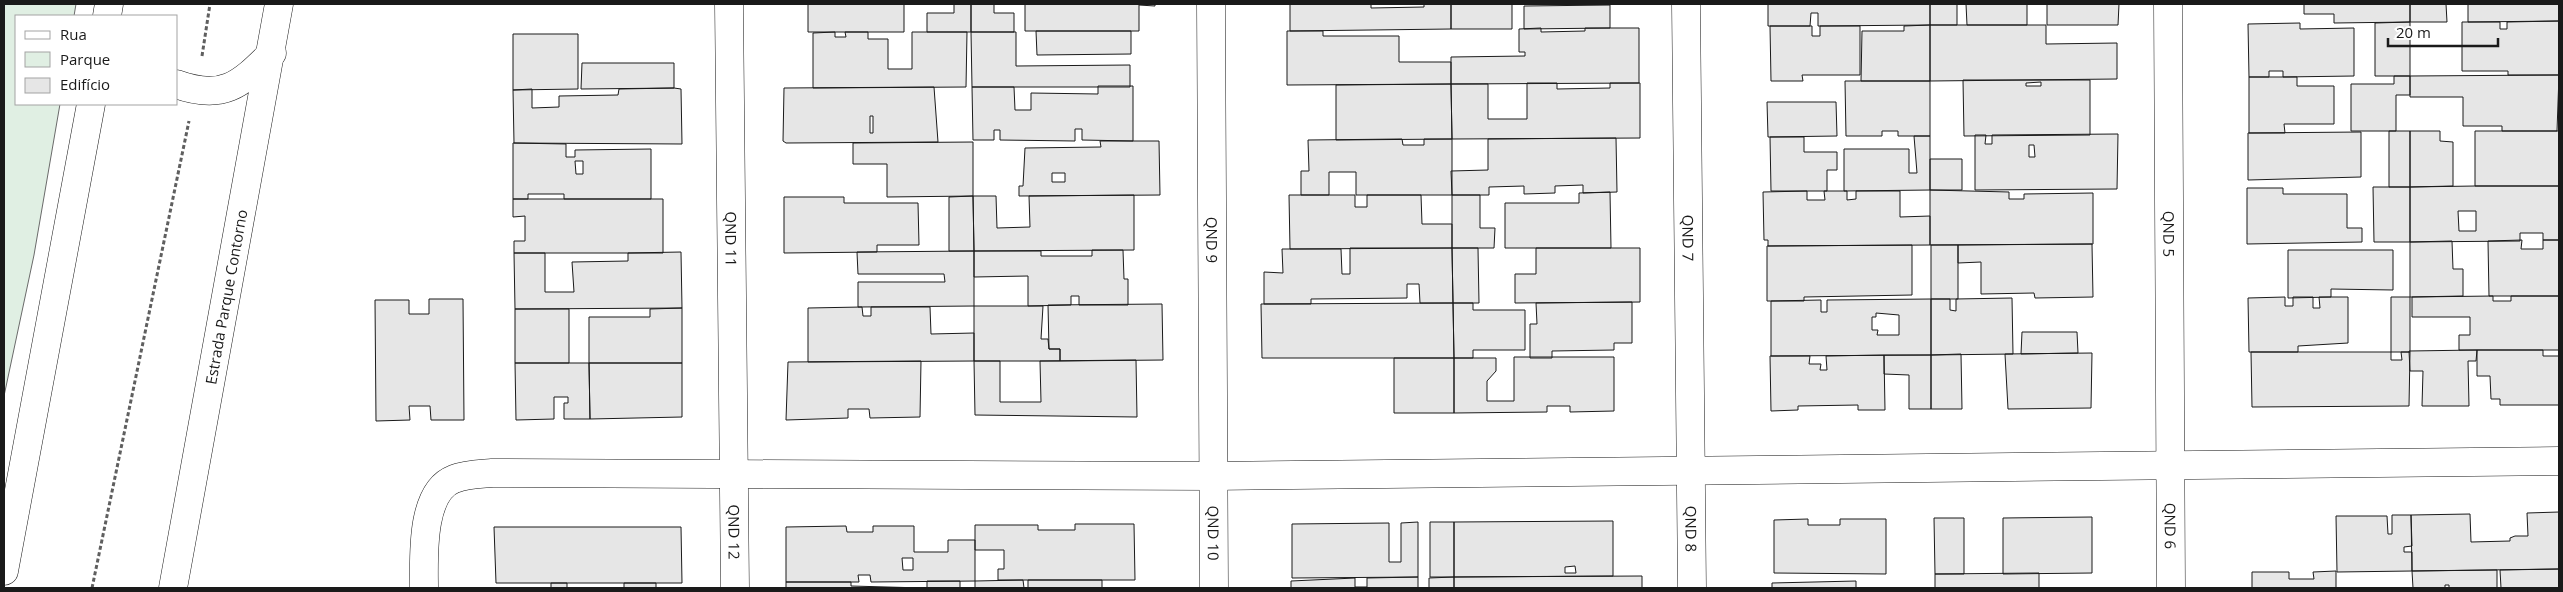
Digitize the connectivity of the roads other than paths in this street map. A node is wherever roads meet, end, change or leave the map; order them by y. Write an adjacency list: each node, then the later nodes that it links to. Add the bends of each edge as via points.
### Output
1 (279, 4): 6 (main road, Estrada Parque Contorno)
2 (729, 4): 12 (main road, QND 11)
3 (1211, 4): 13 (main road, QND 9)
4 (1686, 4): 11 (main road, QND 7)
5 (2168, 4): 10 (main road, QND 5)
6 (272, 53): 7 (main road, via 235,87 220,91); 15 (main road, Estrada Parque Contorno)
7 (186, 87)
8 (91, 105): 14 (main road)
9 (2559, 461): 10 (main road)
10 (2170, 465): 11 (main road); 20 (main road, QND 6)
11 (1692, 470): 13 (main road); 19 (main road, QND 8)
12 (734, 474): 13 (main road); 16 (main road, via 528,472 454,479 439,492 428,515); 17 (main road, QND 12)
13 (1213, 476): 18 (main road, QND 10)
14 (4, 571)
15 (173, 588)
16 (424, 588)
17 (735, 588)
18 (1214, 588)
19 (1692, 588)
20 (2171, 588)

